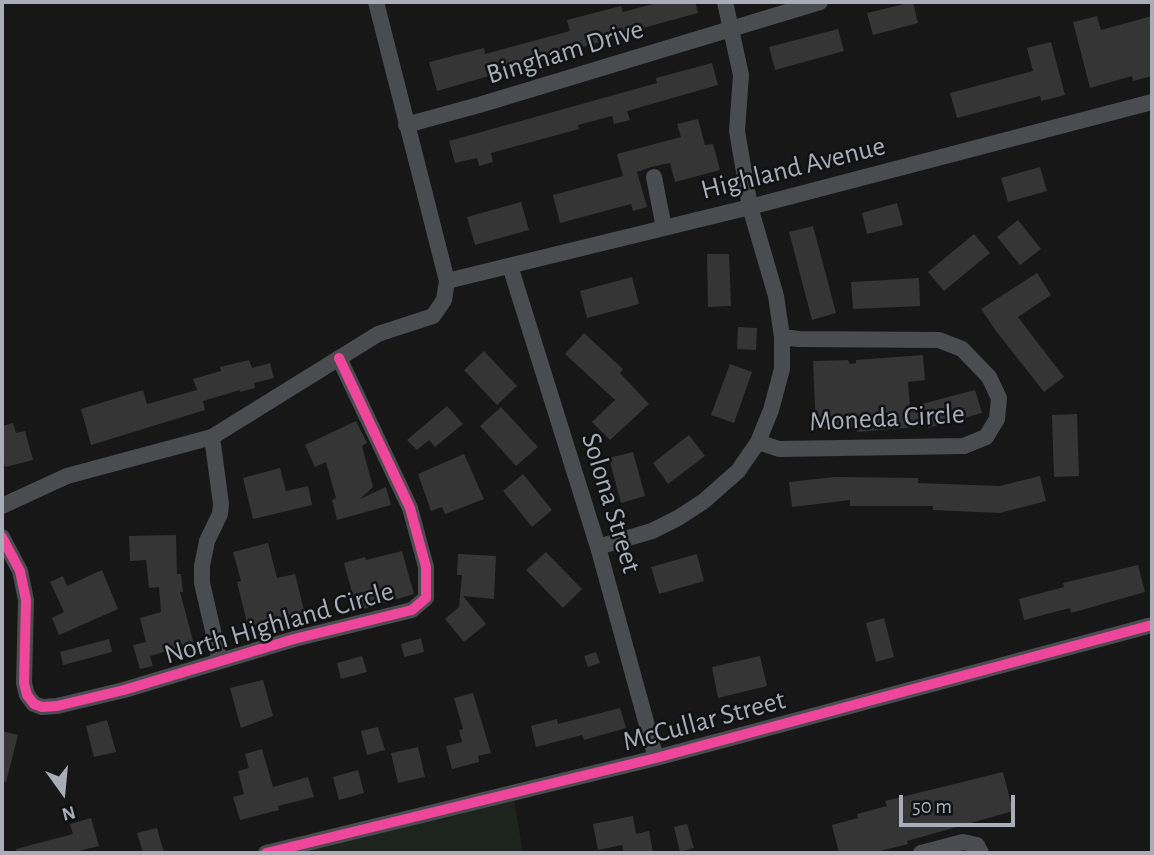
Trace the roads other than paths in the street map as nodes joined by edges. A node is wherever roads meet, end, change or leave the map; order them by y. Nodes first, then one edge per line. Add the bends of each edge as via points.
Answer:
1 (376, 2) edge
2 (725, 2) edge
3 (820, 2) edge
4 (732, 30) junction
5 (1152, 102) edge
6 (406, 124) junction
7 (653, 177) dead end
8 (750, 207) junction
9 (664, 228) junction
10 (510, 266) junction
11 (447, 281) junction
12 (782, 337) junction
13 (339, 358) junction
14 (212, 436) junction
15 (758, 442) junction
16 (2, 506) edge
17 (2, 537) edge
18 (598, 547) junction
19 (1152, 625) edge
20 (220, 661) junction
21 (656, 758) junction
22 (979, 849) edge
23 (266, 853) edge
24 (921, 853) edge

1 - 6 street
2 - 4 street
3 - 4 street, Bingham Drive
4 - 6 street, Bingham Drive
4 - 8 street via 741,75 737,131
5 - 8 street, Highland Avenue
6 - 11 street
7 - 9 street
8 - 9 street, Highland Avenue
8 - 12 street via 776,296
9 - 10 street, Highland Avenue
10 - 11 street, Highland Avenue
10 - 18 street, Solona Street
11 - 13 street via 444,300 433,316 379,334
12 - 15 street via 782,369
12 - 15 street, Moneda Circle via 939,340 962,349 989,377 999,398 997,419 986,437 964,446 779,449
13 - 14 street
13 - 20 street, North Highland Circle via 410,508 426,567 426,598 412,610
14 - 16 street via 67,476
14 - 20 street via 221,503 207,541 202,583
15 - 18 street via 738,471 704,501 652,531
17 - 20 street, North Highland Circle via 20,570 26,600 24,683 34,704 57,706
18 - 21 street, Solona Street
19 - 21 street, McCullar Street
21 - 23 street, McCullar Street
22 - 24 street via 963,842

